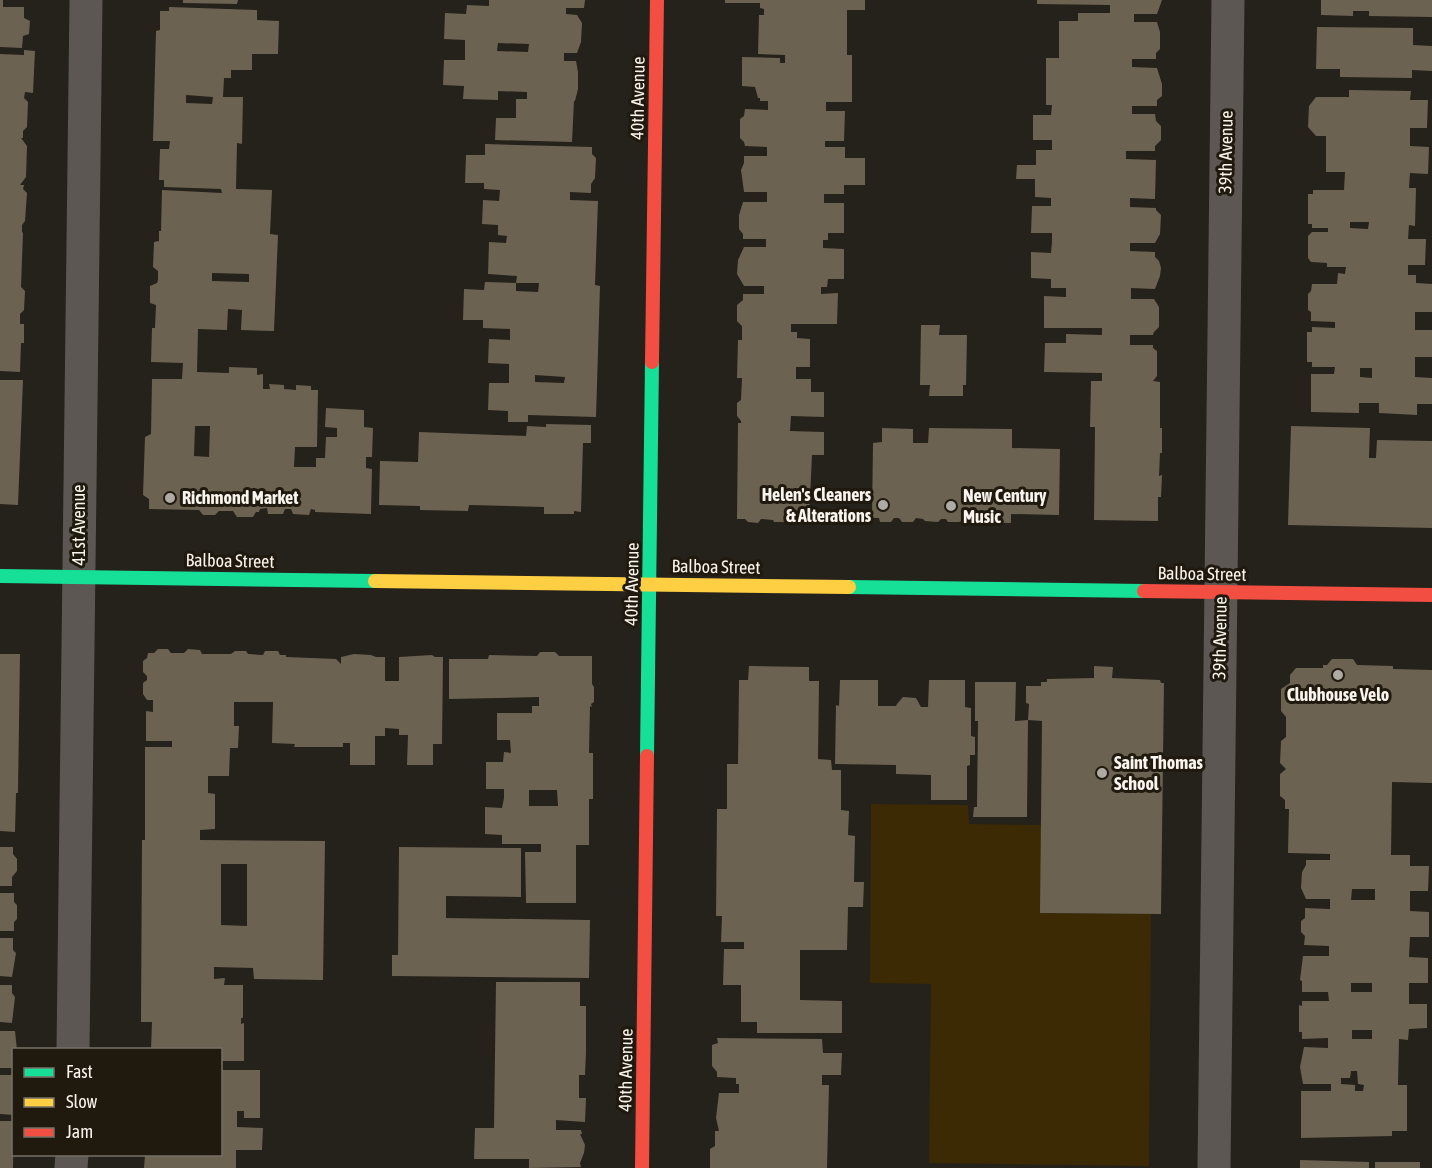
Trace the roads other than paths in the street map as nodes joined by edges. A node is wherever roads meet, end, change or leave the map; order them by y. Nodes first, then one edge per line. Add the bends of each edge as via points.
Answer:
1 (86, 0) edge
2 (657, 0) edge
3 (1228, 0) edge
4 (0, 576) edge
5 (79, 578) junction
6 (650, 584) junction
7 (1221, 592) junction
8 (1432, 595) edge
9 (73, 1048) edge
10 (642, 1168) edge
11 (1214, 1168) edge

1 - 5 street, 41st Avenue
2 - 6 street, 40th Avenue
3 - 7 street, 39th Avenue
4 - 5 street, Balboa Street
5 - 6 street, Balboa Street
5 - 9 street, 41st Avenue
6 - 7 street, Balboa Street
6 - 10 street, 40th Avenue
7 - 8 street, Balboa Street
7 - 11 street, 39th Avenue

